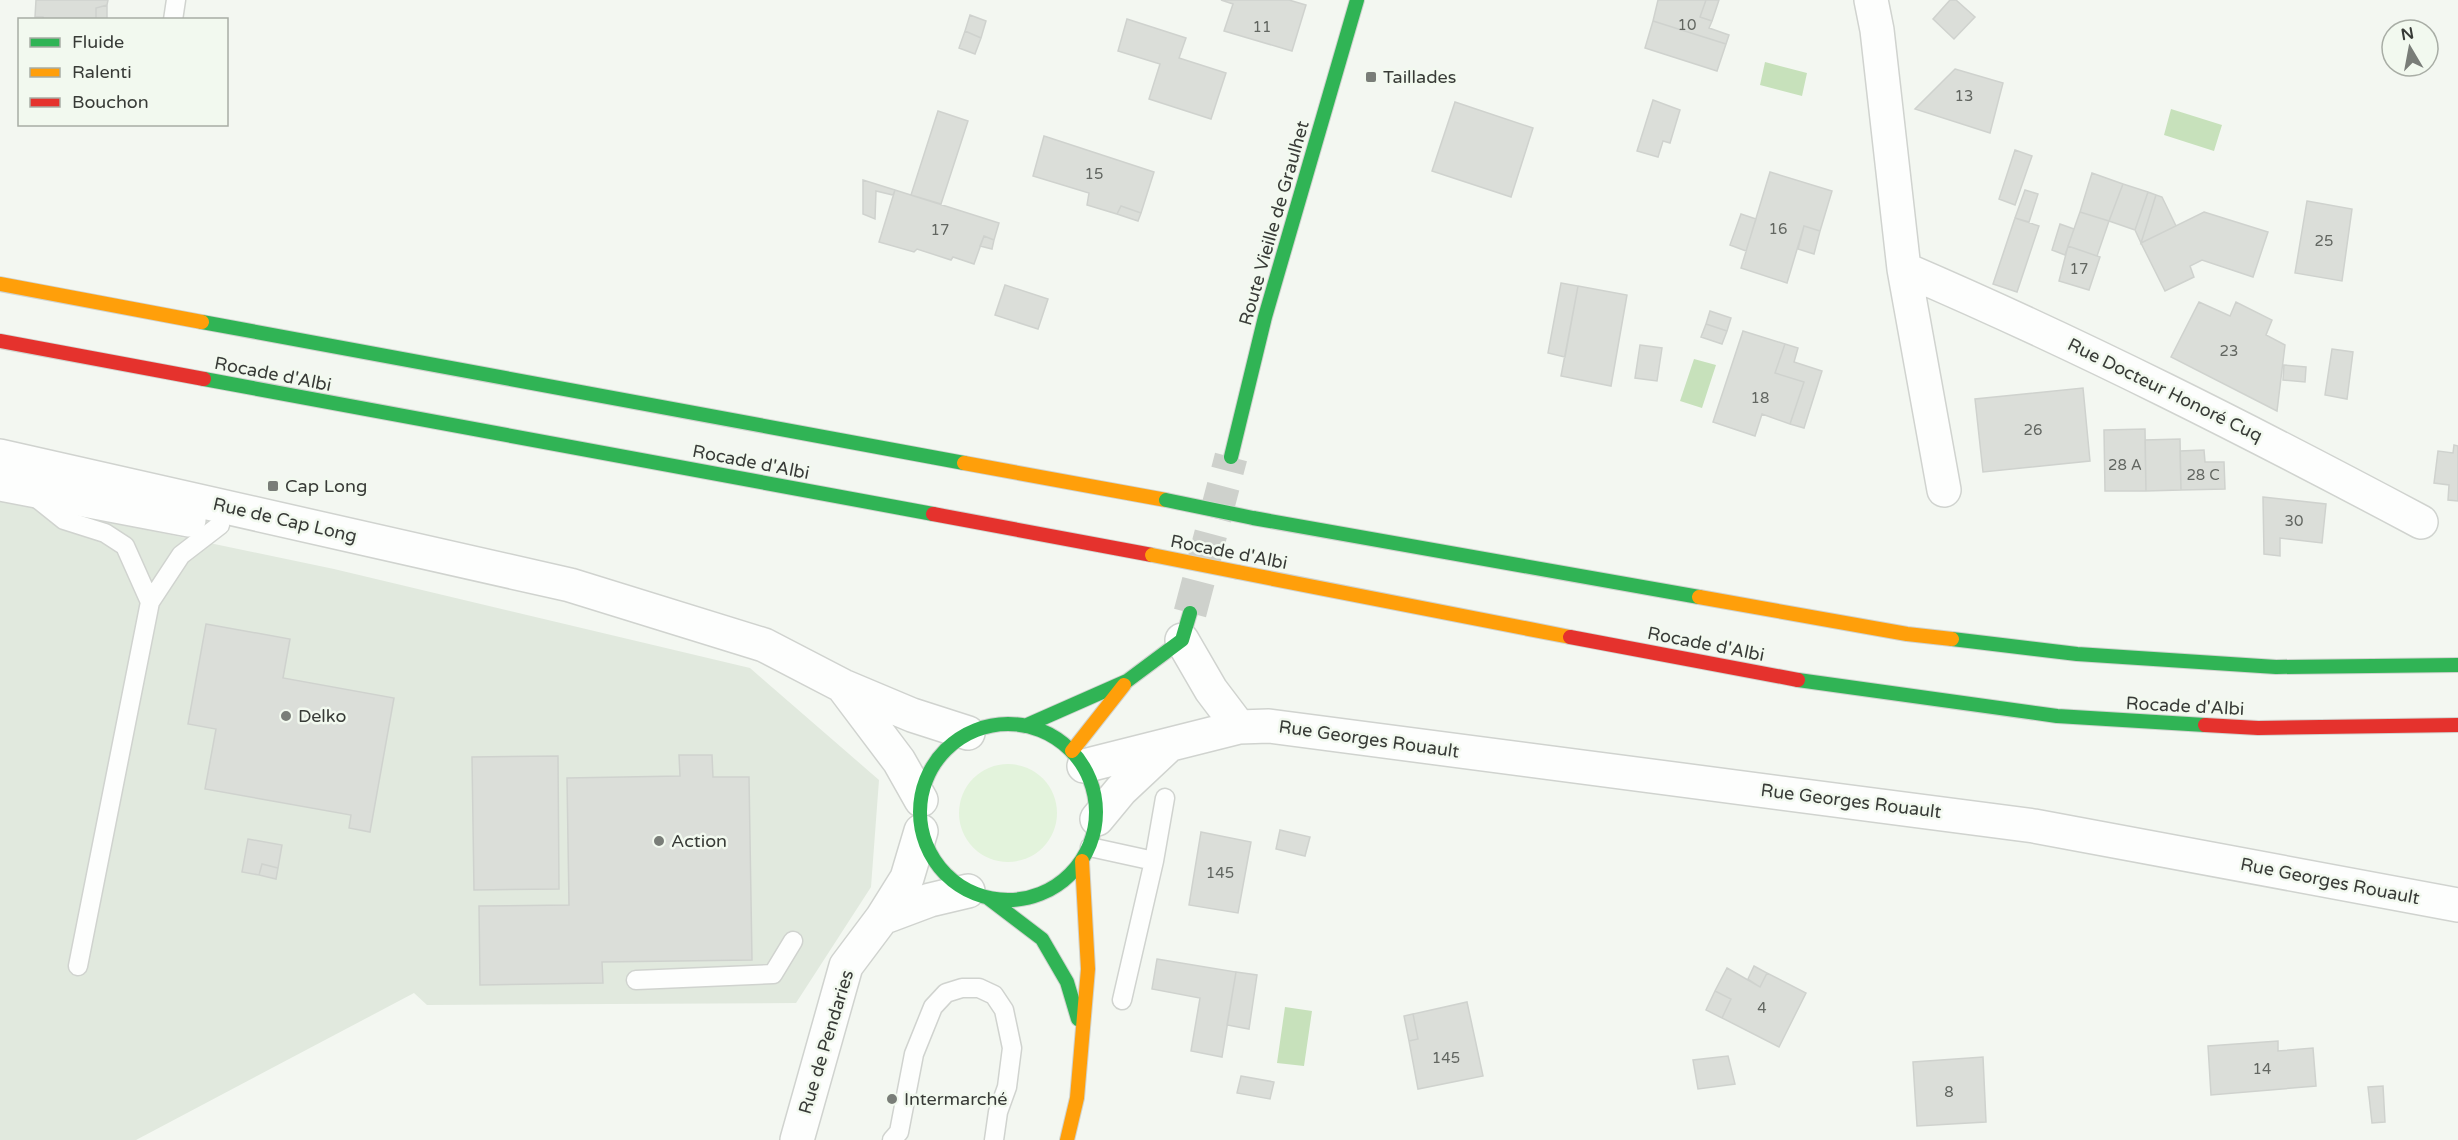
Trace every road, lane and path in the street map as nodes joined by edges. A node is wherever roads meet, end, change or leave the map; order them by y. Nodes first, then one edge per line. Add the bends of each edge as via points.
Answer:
1 (176, 0) edge
2 (1357, 0) edge
3 (1871, 0) edge
4 (172, 18) edge
5 (1904, 268) junction
6 (0, 284) edge
7 (0, 341) edge
8 (0, 456) edge
9 (1232, 457) tunnel mouth
10 (13, 487) edge
11 (1944, 490) dead end
12 (2421, 522) dead end
13 (220, 525) junction
14 (570, 585) junction
15 (150, 602) junction
16 (1186, 626) joint
17 (2458, 665) edge
18 (1127, 681) junction
19 (843, 686) junction
20 (2458, 725) edge
21 (1025, 726) junction
22 (1239, 727) junction
23 (968, 733) junction
24 (1171, 744) junction
25 (1078, 759) junction
26 (1165, 798) dead end
27 (921, 816) junction
28 (1089, 842) junction
29 (1154, 861) junction
30 (978, 895) junction
31 (2458, 905) edge
32 (882, 918) junction
33 (793, 942) dead end
34 (78, 966) dead end
35 (636, 980) dead end
36 (1122, 1000) dead end
37 (1083, 1035) junction
38 (797, 1140) edge
39 (892, 1140) edge
40 (994, 1140) edge
41 (1066, 1140) edge

1 - 4 lane
2 - 9 main road, Route Vieille de Graulhet via 1265,317
3 - 5 street
5 - 11 street
5 - 12 street, Rue Docteur Honoré Cuq via 2012,315 2240,426
6 - 17 main road, Rocade d'Albi, bridge via 1253,518 1907,634 2077,654 2276,667
7 - 20 main road, Rocade d'Albi, bridge via 1152,555 1778,677 2057,716 2258,728
8 - 14 street, Rue de Cap Long
10 - 13 street, Rue de Cap Long
10 - 15 lane via 64,520 105,533 125,546
13 - 14 street, Rue de Cap Long
13 - 15 lane via 182,555
14 - 19 street, Rue de Cap Long via 764,645
15 - 34 lane
16 - 18 main road
16 - 22 street via 1211,690
18 - 21 main road
18 - 25 main road
19 - 23 street, Rue de Cap Long
19 - 27 street, Rue de Cap Long via 900,761
21 - 23 main road via 996,724
21 - 25 main road via 1050,734
22 - 24 street, Rue Georges Rouault
22 - 31 street, Rue Georges Rouault via 1269,726 1995,820
23 - 27 main road via 945,750 928,773
24 - 25 street, Rue Georges Rouault
24 - 28 street, Rue Georges Rouault via 1121,790
25 - 28 main road via 1095,792
26 - 29 lane
27 - 30 main road via 938,867
27 - 32 street, Rue de Pendaries via 907,878
28 - 29 lane
28 - 30 main road via 1057,886 1023,899
28 - 37 main road
29 - 36 lane
30 - 32 street via 930,900
30 - 37 main road via 1042,939 1067,982
32 - 38 street, Rue de Pendaries via 846,966
33 - 35 lane via 773,974
37 - 41 main road via 1077,1098
39 - 40 lane via 899,1132 914,1054 933,1007 946,993 979,988 994,995 1004,1011 1012,1048

